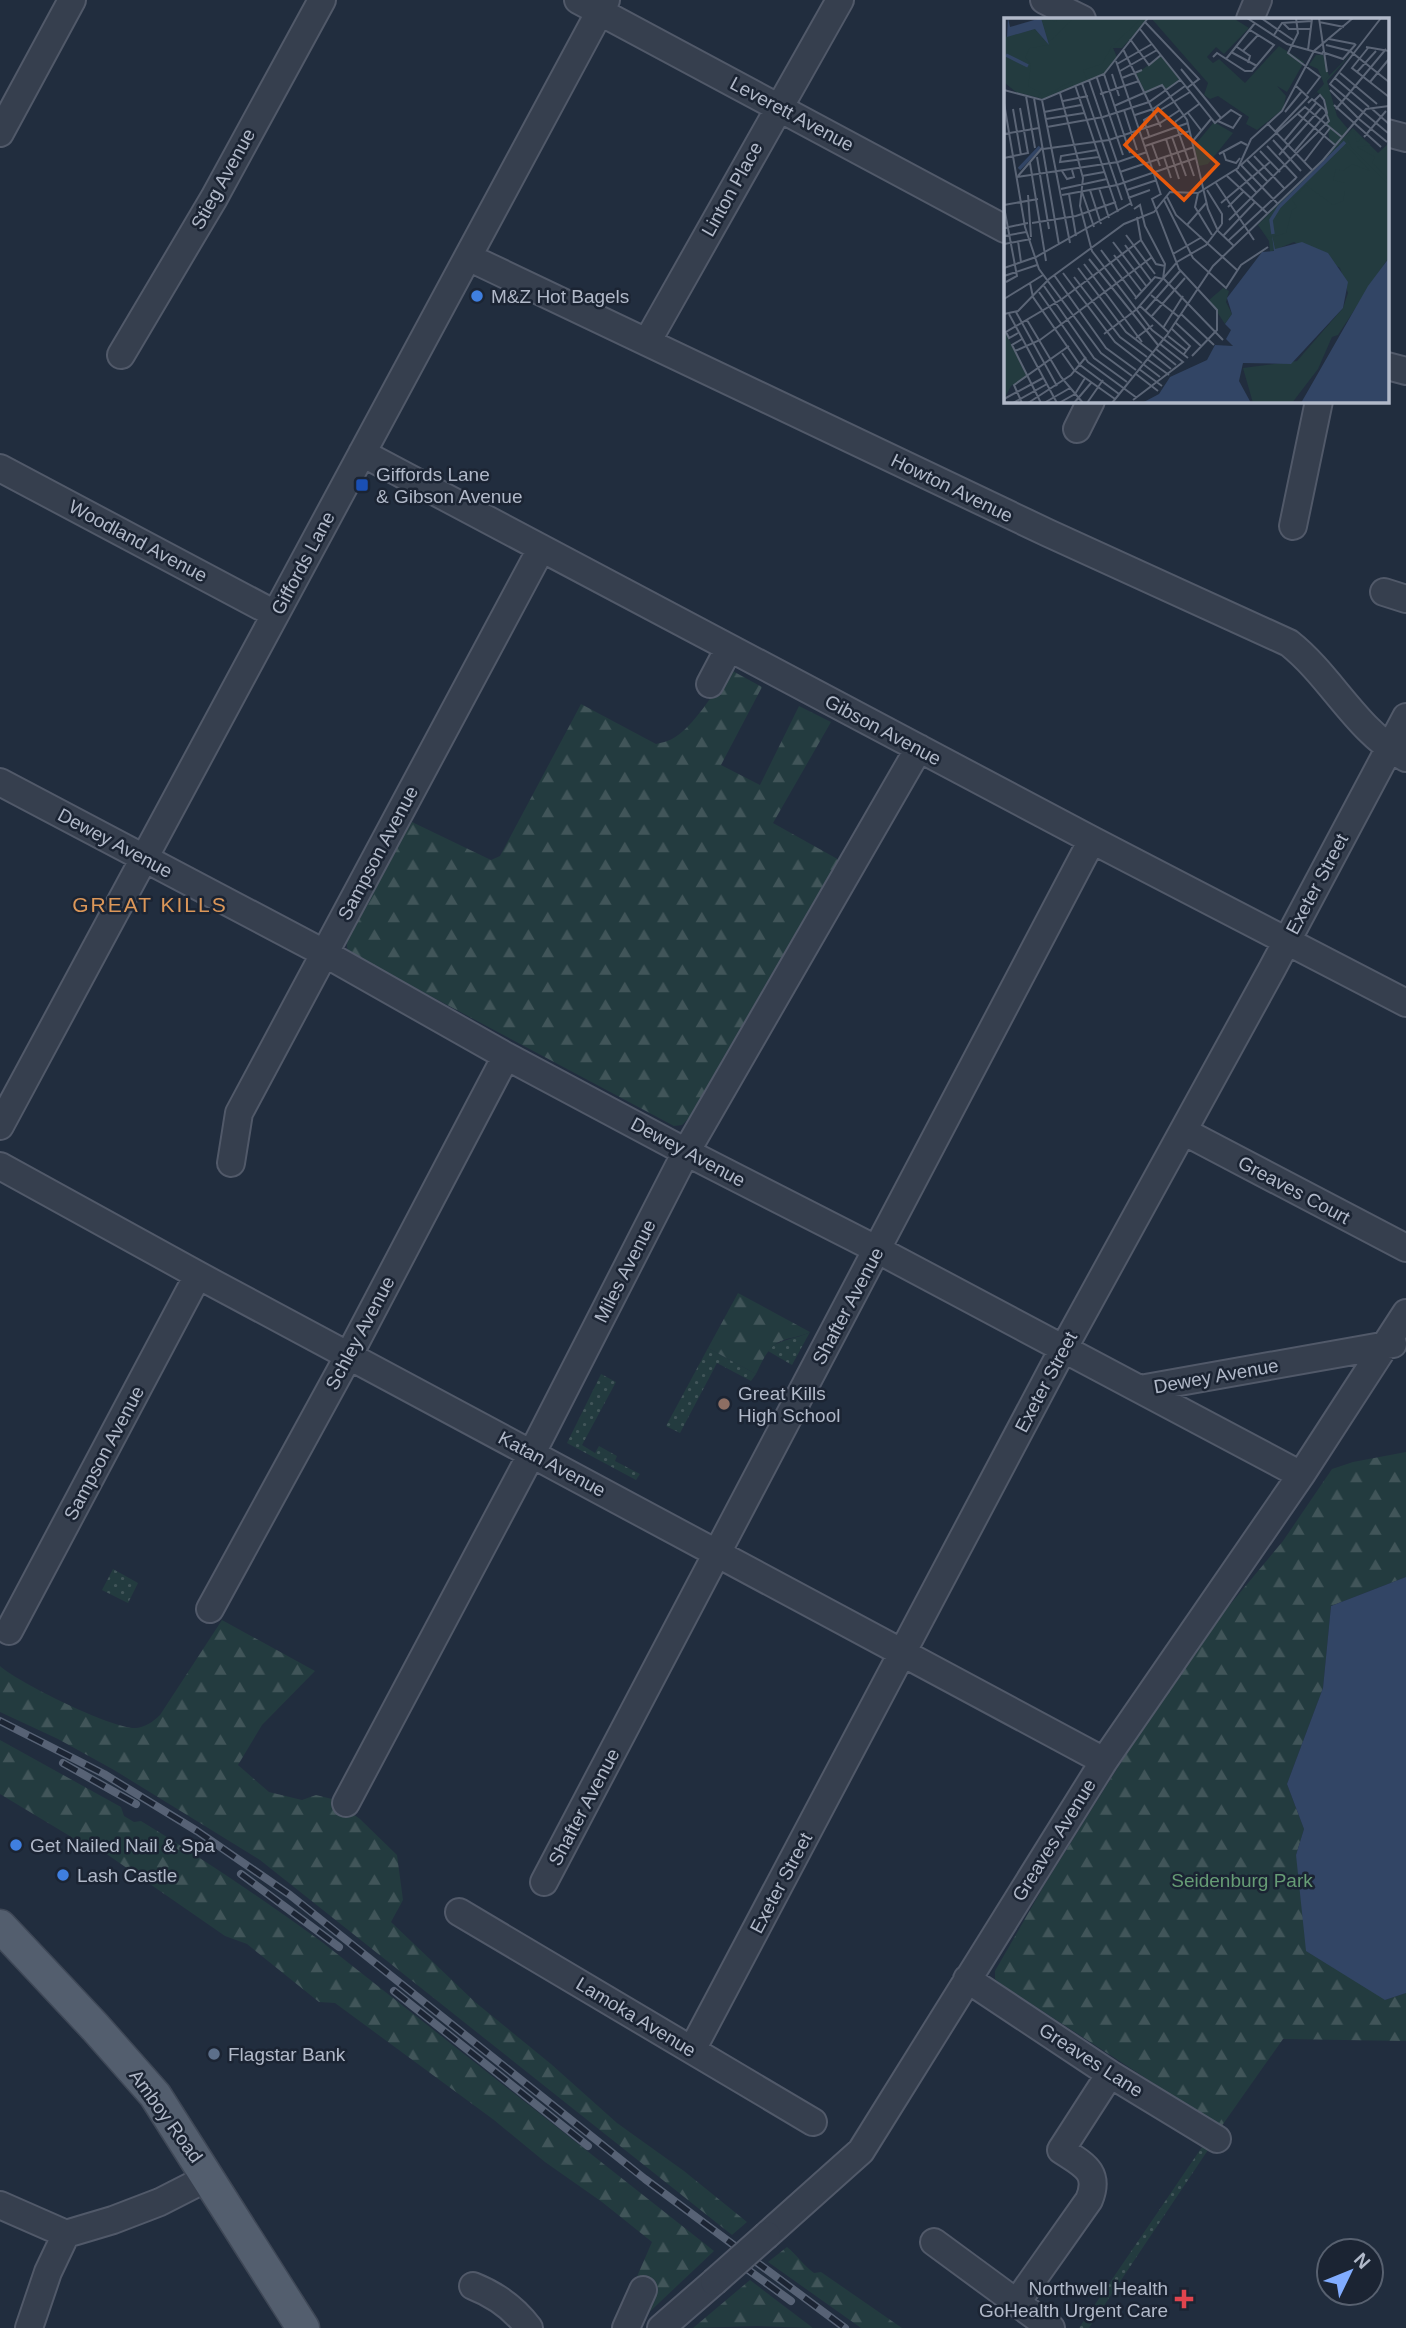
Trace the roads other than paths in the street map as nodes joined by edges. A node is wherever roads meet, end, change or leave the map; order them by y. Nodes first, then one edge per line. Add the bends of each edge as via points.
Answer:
1 (72, 0) edge
2 (322, 0) edge
3 (840, 0) edge
4 (1044, 0) edge
5 (1258, 0) edge
6 (594, 4) edge
7 (1080, 18) edge
8 (1251, 18) edge
9 (778, 107) junction
10 (0, 133) edge
11 (1388, 133) edge
12 (1406, 138) edge
13 (1004, 228) edge
14 (468, 257) junction
15 (647, 342) junction
16 (121, 355) dead end
17 (1388, 366) edge
18 (1406, 371) edge
19 (1090, 402) edge
20 (1319, 402) edge
21 (1077, 429) dead end
22 (362, 453) junction
23 (0, 468) edge
24 (1293, 526) dead end
25 (541, 549) junction
26 (275, 614) junction
27 (729, 648) junction
28 (710, 684) dead end
29 (1406, 717) edge
30 (919, 748) junction
31 (1398, 753) edge
32 (0, 782) edge
33 (1092, 840) junction
34 (145, 859) junction
35 (1287, 941) junction
36 (324, 953) junction
37 (1406, 1003) edge
38 (506, 1056) junction
39 (0, 1126) edge
40 (1183, 1131) junction
41 (686, 1152) junction
42 (231, 1163) dead end
43 (0, 1166) edge
44 (1406, 1248) edge
45 (878, 1250) junction
46 (198, 1275) junction
47 (1406, 1313) edge
48 (1395, 1344) edge
49 (1063, 1348) junction
50 (349, 1355) junction
51 (1140, 1389) junction
52 (532, 1453) junction
53 (1301, 1475) junction
54 (718, 1553) junction
55 (210, 1609) dead end
56 (9, 1631) dead end
57 (903, 1652) junction
58 (1104, 1761) junction
59 (346, 1803) dead end
60 (544, 1882) dead end
61 (459, 1912) dead end
62 (0, 1926) edge
63 (967, 1979) junction
64 (692, 2050) junction
65 (1110, 2074) junction
66 (813, 2122) dead end
67 (1217, 2139) dead end
68 (209, 2176) junction
69 (0, 2205) edge
70 (66, 2234) junction
71 (934, 2242) dead end
72 (473, 2286) dead end
73 (643, 2290) dead end
74 (1017, 2302) junction
75 (29, 2328) edge
76 (303, 2328) edge
77 (528, 2328) edge
78 (626, 2328) edge
79 (661, 2328) edge
80 (1051, 2328) edge

1 - 10 street
2 - 16 street, Stieg Avenue via 214,198
3 - 9 street, Linton Place
4 - 7 street
5 - 8 street
6 - 9 street, Leverett Avenue
6 - 14 street, Giffords Lane
9 - 13 street, Leverett Avenue
9 - 15 street, Linton Place
11 - 12 street
14 - 15 street, Howton Avenue
14 - 22 street, Giffords Lane
15 - 31 street, Howton Avenue via 1289,643 1308,657 1336,695
17 - 18 street
19 - 21 street
20 - 24 street
22 - 25 street, Gibson Avenue
22 - 26 street, Giffords Lane
23 - 26 street, Woodland Avenue
25 - 27 street, Gibson Avenue
25 - 36 street, Sampson Avenue
26 - 34 street, Giffords Lane
27 - 28 street
27 - 30 street, Gibson Avenue
29 - 31 street, Exeter Street
30 - 33 street, Gibson Avenue
30 - 41 street, Miles Avenue
31 - 35 street, Exeter Street
32 - 34 street, Dewey Avenue
33 - 35 street, Gibson Avenue
33 - 45 street, Shafter Avenue
34 - 36 street, Dewey Avenue
34 - 39 street, Giffords Lane
35 - 37 street, Gibson Avenue
35 - 40 street, Exeter Street
36 - 38 street, Dewey Avenue
36 - 42 street, Sampson Avenue via 239,1113
38 - 41 street, Dewey Avenue
38 - 50 street, Schley Avenue
40 - 44 street, Greaves Court
40 - 49 street, Exeter Street
41 - 45 street, Dewey Avenue
41 - 52 street, Miles Avenue
43 - 46 street, Katan Avenue
45 - 49 street, Dewey Avenue
45 - 54 street, Shafter Avenue
46 - 50 street, Katan Avenue
46 - 56 street, Sampson Avenue
47 - 48 street, Greaves Avenue
48 - 51 street, Dewey Avenue
48 - 53 street, Greaves Avenue
49 - 51 street, Dewey Avenue
49 - 57 street, Exeter Street
50 - 52 street, Katan Avenue
50 - 55 street, Schley Avenue
51 - 53 street
52 - 54 street, Katan Avenue
52 - 59 street, Miles Avenue
53 - 58 street, Greaves Avenue
54 - 57 street, Katan Avenue
54 - 60 street, Shafter Avenue
57 - 58 street, Katan Avenue
57 - 64 street, Exeter Street
58 - 63 street, Greaves Avenue
61 - 64 street, Lamoka Avenue
62 - 68 main road, Amboy Road via 155,2095
63 - 65 street, Greaves Lane
63 - 79 street, Greaves Avenue, bridge via 861,2151
64 - 66 street, Lamoka Avenue
65 - 67 street, Greaves Lane
65 - 74 street via 1061,2150 1087,2168 1093,2178 1090,2200
68 - 70 street via 160,2202
68 - 76 main road, Amboy Road
69 - 70 street
70 - 75 street
71 - 74 street
72 - 77 street via 507,2305
73 - 78 street
74 - 80 street

